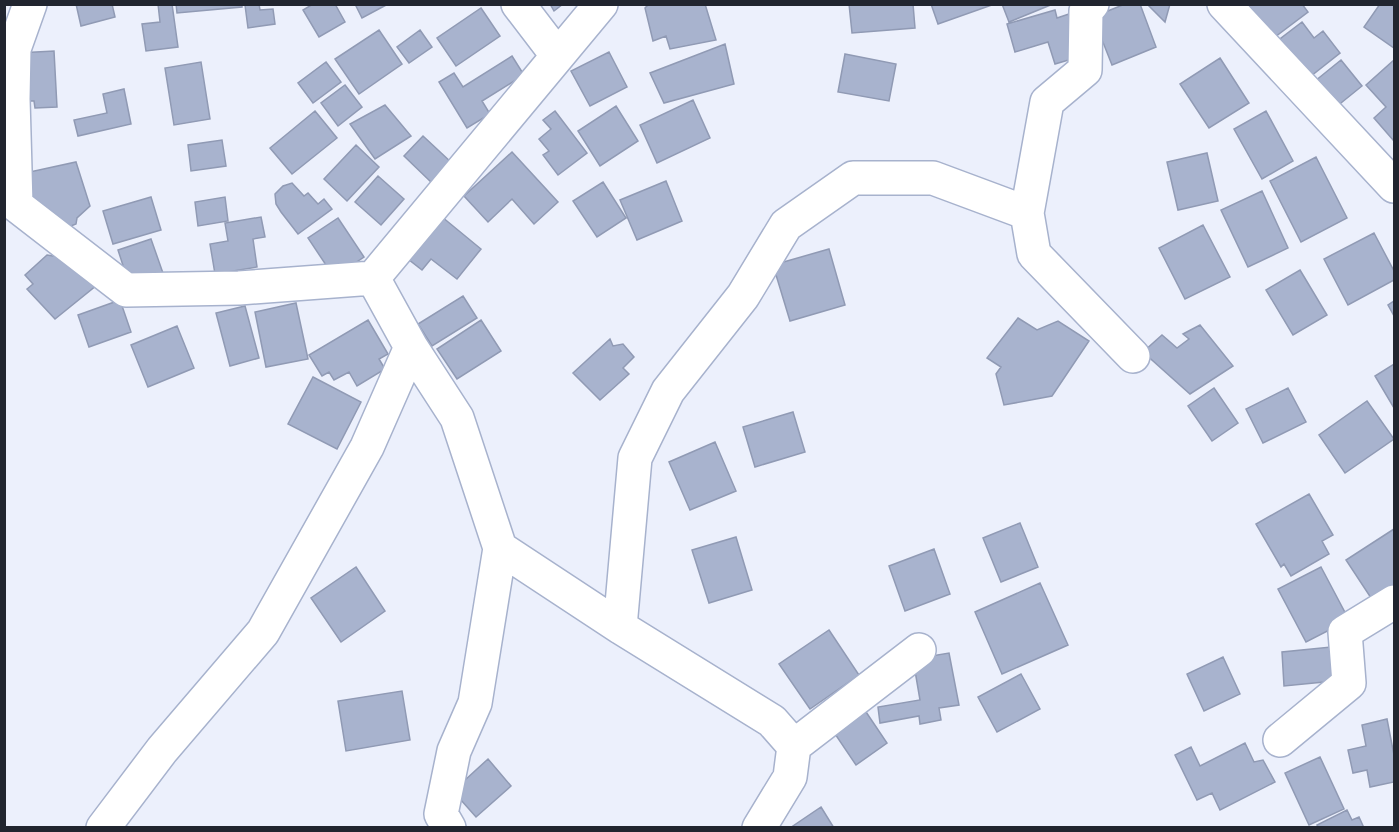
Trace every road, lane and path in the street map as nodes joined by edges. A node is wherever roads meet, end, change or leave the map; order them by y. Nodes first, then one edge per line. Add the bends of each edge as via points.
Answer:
1 (30, 4) edge
2 (518, 4) edge
3 (601, 4) edge
4 (1092, 4) edge
5 (1224, 4) edge
6 (557, 55) junction
7 (1395, 186) edge
8 (1027, 213) junction
9 (373, 278) junction
10 (411, 347) junction
11 (1133, 356) dead end
12 (500, 548) junction
13 (1395, 602) edge
14 (620, 627) junction
15 (919, 650) dead end
16 (1280, 740) dead end
17 (794, 746) junction
18 (103, 828) edge
19 (449, 828) edge
20 (759, 828) edge

1 - 9 street via 14,49 16,205 126,290 239,288
2 - 6 street
3 - 6 street
4 - 8 street via 1086,11 1085,69 1047,102
5 - 7 street
6 - 9 street
8 - 11 street via 1034,254
8 - 14 street via 933,178 853,178 786,225 743,296 668,391 635,458
9 - 10 street
10 - 12 street via 457,418
10 - 18 street via 367,447 262,632 162,750
12 - 14 street
12 - 19 street via 475,703 454,751 441,814
13 - 16 street via 1345,632 1349,683
14 - 17 street via 772,722
15 - 17 street
17 - 20 street via 790,777

